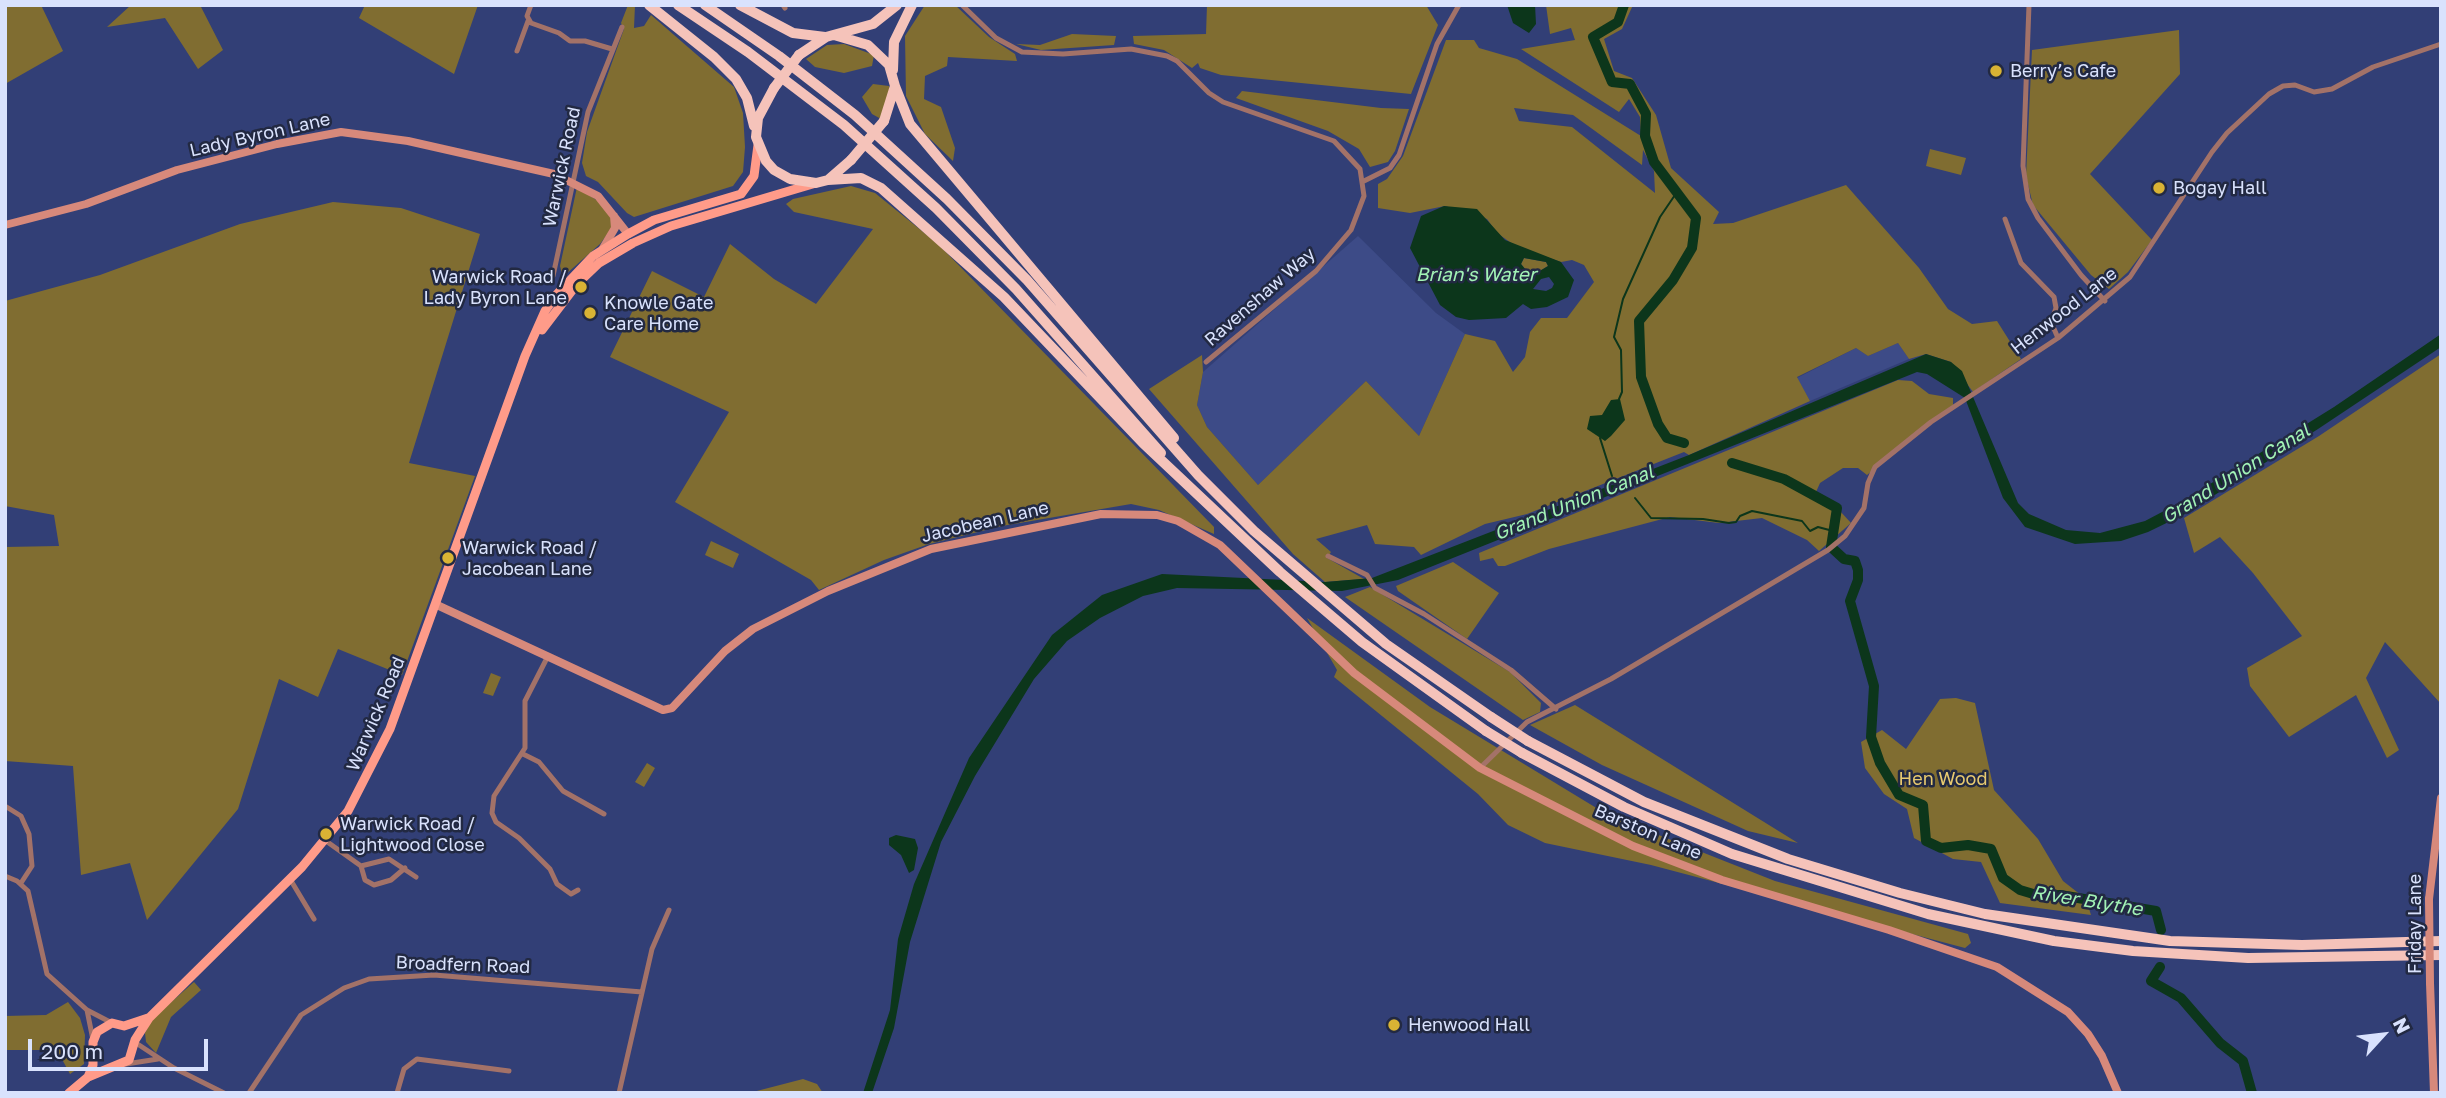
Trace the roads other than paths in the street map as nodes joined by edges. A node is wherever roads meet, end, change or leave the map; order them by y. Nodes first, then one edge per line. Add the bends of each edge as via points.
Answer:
1 (531, 5) edge
2 (649, 5) edge
3 (678, 5) edge
4 (705, 5) edge
5 (740, 5) edge
6 (897, 5) edge
7 (912, 5) edge
8 (962, 5) edge
9 (1459, 5) edge
10 (2029, 5) edge
11 (528, 21) junction
12 (622, 27) dead end
13 (830, 36) junction
14 (2441, 44) edge
15 (612, 49) junction
16 (517, 51) dead end
17 (893, 75) junction
18 (895, 86) junction
19 (757, 141) junction
20 (828, 180) junction
21 (573, 181) junction
22 (1364, 181) junction
23 (816, 183) junction
24 (613, 213) junction
25 (696, 218) junction
26 (2005, 219) dead end
27 (5, 225) edge
28 (643, 226) junction
29 (628, 234) junction
30 (600, 251) junction
31 (554, 276) dead end
32 (2105, 301) junction
33 (2059, 338) junction
34 (525, 356) junction
35 (1206, 362) dead end
36 (1235, 512) junction
37 (1239, 534) junction
38 (1328, 556) dead end
39 (437, 605) junction
40 (548, 656) junction
41 (1556, 709) junction
42 (523, 754) junction
43 (1480, 768) junction
44 (2441, 798) edge
45 (5, 806) edge
46 (604, 814) dead end
47 (326, 841) junction
48 (361, 866) junction
49 (404, 868) junction
50 (5, 876) edge
51 (416, 877) dead end
52 (290, 879) junction
53 (21, 883) junction
54 (578, 890) dead end
55 (571, 894) junction
56 (568, 903) dead end
57 (669, 910) dead end
58 (314, 919) dead end
59 (2441, 941) edge
60 (2441, 955) edge
61 (642, 992) junction
62 (87, 1010) junction
63 (149, 1018) junction
64 (112, 1023) junction
65 (124, 1026) junction
66 (93, 1040) junction
67 (135, 1042) junction
68 (94, 1051) junction
69 (161, 1059) junction
70 (120, 1065) junction
71 (109, 1066) junction
72 (509, 1072) dead end
73 (88, 1077) junction
74 (69, 1093) edge
75 (223, 1093) edge
76 (249, 1093) edge
77 (397, 1093) edge
78 (619, 1093) edge
79 (2118, 1093) edge
80 (2434, 1093) edge

1 - 11 street
2 - 19 highway via 737,79
3 - 37 highway via 844,125 936,208
4 - 36 highway via 855,115 947,199 1027,280
5 - 13 highway via 793,33
6 - 13 highway via 873,24
7 - 17 highway via 894,42
8 - 22 street via 996,38 1022,52 1131,49 1167,56 1223,102 1334,141 1354,161
9 - 22 street via 1437,44 1399,155 1390,168
10 - 32 street via 2023,166 2028,199
11 - 15 street via 570,41
11 - 16 street
12 - 15 street, Warwick Road
13 - 17 highway via 868,45 886,60
13 - 19 highway, bridge via 800,55 774,88 758,118
14 - 32 street, Henwood Lane via 2373,67 2332,89 2314,92 2295,85 2269,94 2227,133 2130,277
15 - 21 street, Warwick Road via 588,112
17 - 18 highway
18 - 20 highway, bridge via 884,121
18 - 36 highway via 904,114 928,148
19 - 23 highway via 774,170 790,179
19 - 28 main road via 754,176 741,194
20 - 23 highway
20 - 37 highway via 856,177 871,182 928,229 1004,297 1143,443
21 - 24 street, Lady Byron Lane
21 - 27 street, Lady Byron Lane via 418,143 341,132 177,170 86,204
21 - 31 street, Warwick Road
22 - 35 street, Ravenshaw Way via 1360,211 1316,271
23 - 25 main road
24 - 28 street via 625,223
24 - 29 street, Lady Byron Lane
24 - 30 street via 615,228
25 - 29 main road via 680,219 637,236
25 - 34 main road via 651,235 599,263 552,314
26 - 33 street via 2021,263 2054,297 2056,308 2050,322
28 - 29 main road
29 - 30 main road
30 - 34 main road via 557,294
32 - 33 street, Henwood Lane
33 - 41 street, Henwood Lane via 1931,422 1875,467 1864,508 1853,527 1831,547
34 - 39 main road, Warwick Road
36 - 59 highway, bridge via 1336,604 1416,666 1528,741 1644,802 1788,859 1985,914 2170,941 2302,945
37 - 60 highway, bridge via 1405,675 1486,731 1625,807 1780,872 1941,917 2054,941 2133,951 2248,958
38 - 41 street via 1367,575 1375,588 1511,670
39 - 40 street, Jacobean Lane
39 - 47 main road, Warwick Road via 390,729 362,788
40 - 42 street via 525,701
40 - 43 street, Jacobean Lane via 663,710 672,708 725,651 753,629 840,586 931,549 1101,514 1157,515 1178,521 1220,545 1354,673
41 - 43 street via 1527,722
42 - 46 street via 539,762 563,791
42 - 55 street via 494,796 492,813
43 - 79 street, Barston Lane via 1633,846 1722,880 1997,967 2068,1012 2102,1056
44 - 80 street, Friday Lane, bridge via 2429,899
45 - 53 street via 21,816 29,834 32,866
47 - 48 street
47 - 52 main road, Warwick Road
48 - 49 street via 389,859
48 - 49 street via 365,880 374,885 391,880
49 - 51 street
50 - 53 street
52 - 58 street
52 - 63 main road, Warwick Road
53 - 62 street via 32,900 47,974
54 - 55 street
55 - 56 street
57 - 61 street via 652,949
61 - 76 street, Broadfern Road via 434,975 369,979 344,988 301,1015
61 - 78 street
62 - 64 street
62 - 66 street
63 - 65 main road, Warwick Road
63 - 67 main road, Warwick Road
64 - 65 main road
64 - 66 main road
65 - 67 main road
66 - 68 main road
67 - 69 street
67 - 70 main road, Warwick Road via 129,1060
68 - 71 main road
68 - 73 main road
69 - 70 street
69 - 75 street
70 - 71 main road
71 - 73 main road
72 - 77 street via 417,1059 404,1069
73 - 74 main road

